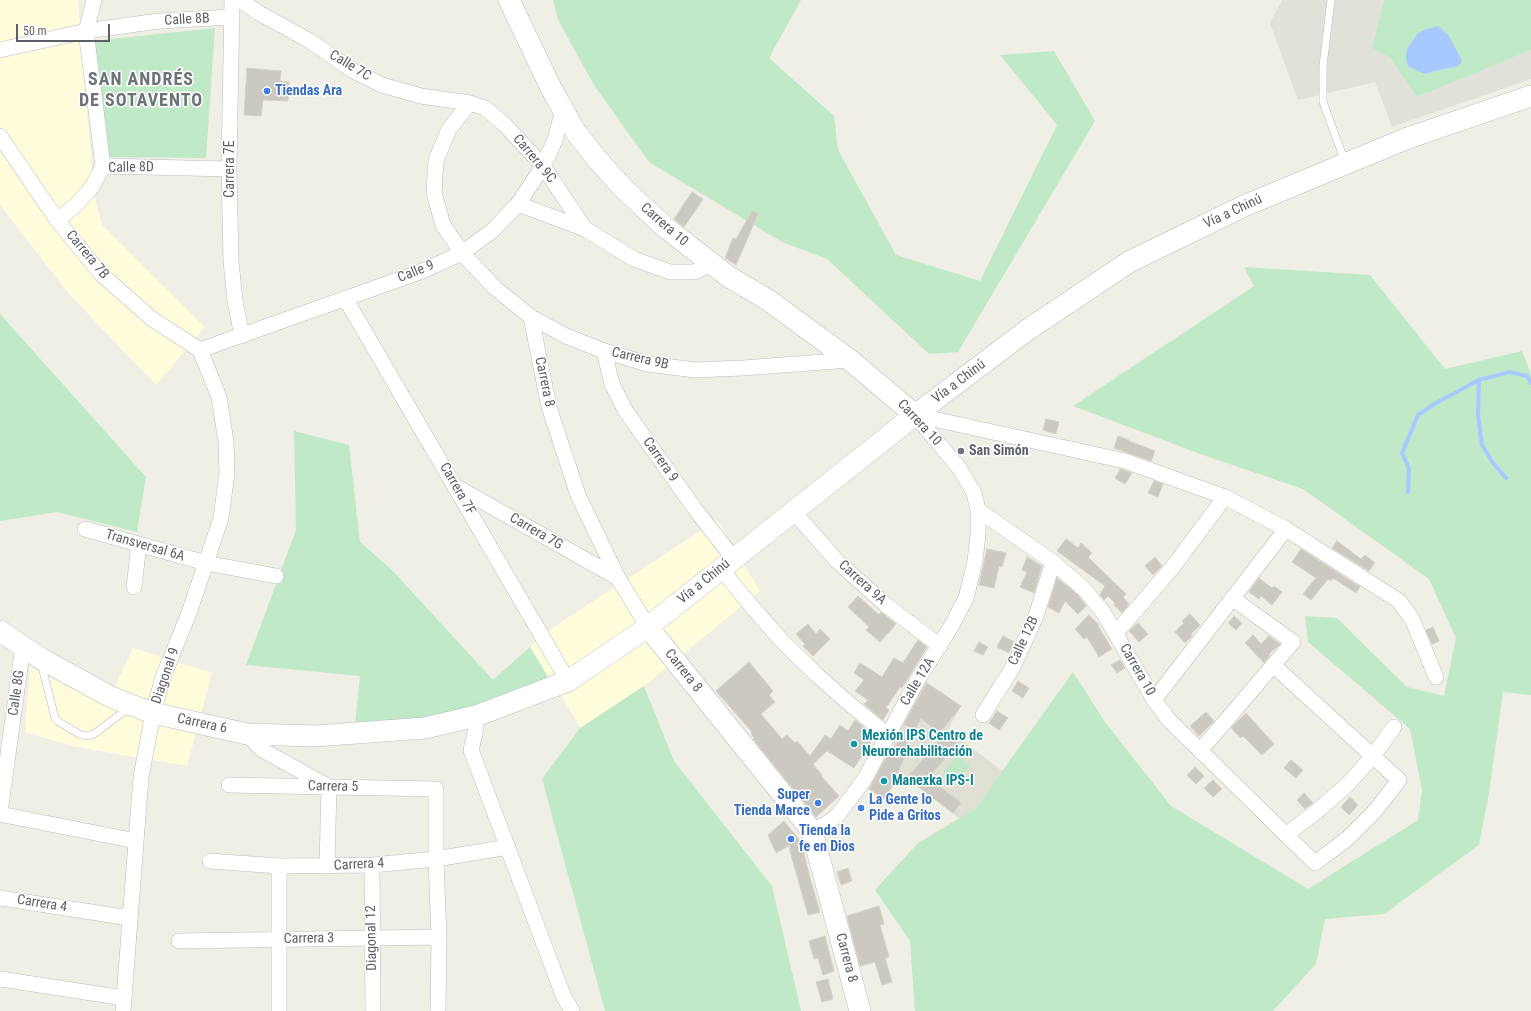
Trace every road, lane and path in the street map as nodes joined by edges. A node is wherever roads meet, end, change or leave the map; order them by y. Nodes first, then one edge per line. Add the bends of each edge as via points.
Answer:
1 (94, 0) edge
2 (232, 0) edge
3 (240, 0) edge
4 (509, 0) edge
5 (1330, 0) edge
6 (232, 17) junction
7 (86, 31) junction
8 (0, 50) edge
9 (1531, 96) edge
10 (470, 103) junction
11 (563, 110) junction
12 (0, 136) edge
13 (1345, 164) junction
14 (103, 166) junction
15 (543, 166) junction
16 (229, 169) junction
17 (518, 204) junction
18 (58, 220) junction
19 (585, 229) junction
20 (462, 253) junction
21 (712, 264) junction
22 (345, 298) junction
23 (531, 316) junction
24 (242, 336) junction
25 (200, 350) junction
26 (604, 351) junction
27 (850, 360) junction
28 (915, 415) junction
29 (454, 486) junction
30 (1225, 497) junction
31 (978, 510) junction
32 (793, 511) junction
33 (85, 529) dead end
34 (1286, 529) junction
35 (139, 544) junction
36 (1053, 562) junction
37 (206, 563) junction
38 (727, 564) junction
39 (276, 576) dead end
40 (618, 578) junction
41 (134, 587) dead end
42 (1232, 598) junction
43 (648, 627) junction
44 (0, 632) edge
45 (1116, 633) junction
46 (23, 646) junction
47 (940, 646) junction
48 (40, 658) junction
49 (1273, 664) junction
50 (1436, 677) dead end
51 (568, 681) junction
52 (1154, 700) junction
53 (131, 706) junction
54 (154, 713) junction
55 (983, 715) dead end
56 (476, 716) junction
57 (1394, 727) dead end
58 (425, 728) joint
59 (246, 734) junction
60 (888, 735) junction
61 (1200, 751) junction
62 (1373, 756) junction
63 (229, 785) dead end
64 (329, 787) junction
65 (0, 813) edge
66 (812, 831) junction
67 (1286, 835) junction
68 (136, 841) junction
69 (508, 847) junction
70 (436, 859) junction
71 (210, 861) dead end
72 (372, 865) junction
73 (279, 866) junction
74 (327, 866) junction
75 (0, 898) edge
76 (130, 918) junction
77 (439, 937) junction
78 (372, 938) junction
79 (279, 940) junction
80 (179, 941) dead end
81 (0, 979) edge
82 (124, 1005) edge
83 (279, 1011) edge
84 (373, 1011) edge
85 (438, 1011) edge
86 (572, 1011) edge
87 (860, 1011) edge

1 - 7 street
2 - 6 street, Carrera 7E
3 - 10 street, Calle 7C via 310,41 352,70 382,85 420,96
4 - 11 main road, Carrera 10
5 - 13 lane via 1323,66 1323,102
6 - 7 street, Calle 8B via 159,21
6 - 16 street, Carrera 7E
7 - 8 street, Calle 8B
7 - 14 street
9 - 13 main road, Vía a Chinú via 1408,138
10 - 15 street, Carrera 9C via 485,108
10 - 20 street via 449,129 441,147 436,160 434,193 443,225
11 - 15 street, Calle 9 via 555,140
11 - 21 main road, Carrera 10 via 575,131 623,188 666,228
12 - 18 street, Carrera 7B
13 - 28 main road, Vía a Chinú via 1244,206 1129,262 1026,331
14 - 16 street, Calle 8D
14 - 18 street, Calle 8D via 92,187
15 - 17 street, Calle 9
15 - 19 street, Carrera 9C
16 - 24 street, Carrera 7E via 231,261
17 - 19 street, Carrera 9C
17 - 20 street, Calle 9 via 492,231
18 - 25 street, Carrera 7B via 101,274 152,319
19 - 21 street, Carrera 9C via 634,259 670,272 694,272
20 - 22 street, Calle 9 via 420,272
20 - 23 street, Carrera 9B via 495,288
21 - 27 main road, Carrera 10 via 768,300
22 - 24 street, Calle 9
22 - 29 street, Carrera 7F
23 - 26 street, Carrera 9B via 566,336
23 - 40 street, Carrera 8 via 551,415 578,495
24 - 25 street, Calle 9
25 - 37 street, Diagonal 9 via 218,397 226,442 227,473 221,518
26 - 27 street, Carrera 9B via 648,364 695,370
26 - 38 street, Carrera 9 via 612,384 625,410 695,509
27 - 28 main road, Carrera 10
28 - 30 street via 1125,460
28 - 31 street, Carrera 10 via 967,480 974,493
28 - 32 main road, Vía a Chinú
29 - 40 street, Carrera 7G
29 - 51 street, Carrera 7F
30 - 34 street
30 - 45 street via 1172,568
31 - 36 street, Carrera 10
31 - 47 street, Calle 12A via 975,561 969,586 960,610
32 - 38 main road, Vía a Chinú
32 - 47 street, Carrera 9A via 837,561 886,605
33 - 35 street, Transversal 6A
34 - 42 street
34 - 50 street via 1399,601 1412,619
35 - 37 street, Transversal 6A
35 - 41 street
36 - 45 street, Carrera 10 via 1084,589
36 - 55 street, Calle 12B via 1034,622 1013,667
37 - 39 street, Transversal 6A
37 - 54 street, Diagonal 9 via 163,677
38 - 43 main road, Vía a Chinú
38 - 60 street, Carrera 9 via 753,608 784,643 852,706
40 - 43 street, Carrera 8
42 - 49 street via 1293,642
42 - 52 street
43 - 51 main road, Vía a Chinú
43 - 66 main road, Carrera 8
44 - 46 main road, Carrera 6
45 - 52 street, Carrera 10
46 - 48 main road, Carrera 6
46 - 65 street, Calle 8G
47 - 60 street, Calle 12A via 917,681
48 - 53 main road, Carrera 6
48 - 53 lane via 55,718 79,734 94,734
49 - 61 street
49 - 62 street
51 - 56 main road, Vía a Chinú
52 - 61 street, Carrera 10 via 1169,720
53 - 54 main road, Carrera 6
54 - 59 main road, Carrera 6
54 - 68 street, Diagonal 9 via 141,777
56 - 58 main road, Vía a Chinú
56 - 69 street via 471,750
57 - 62 street
58 - 59 main road, Carrera 6 via 315,736
59 - 64 street via 261,749
60 - 66 street, Calle 12A via 852,798 837,816
61 - 67 street, Carrera 10
62 - 67 street via 1347,785
62 - 67 street, Carrera 10 via 1399,780 1375,811 1347,839 1315,863
63 - 64 street, Carrera 5
64 - 70 street, Carrera 5 via 436,789
64 - 74 street
65 - 68 street
66 - 87 main road, Carrera 8
68 - 76 street, Diagonal 9
69 - 70 street, Carrera 4
69 - 86 street via 563,995
70 - 72 street, Carrera 4
70 - 77 street
71 - 73 street, Carrera 4
72 - 74 street, Carrera 4
72 - 78 street, Diagonal 12
73 - 74 street, Carrera 4
73 - 79 street
75 - 76 street, Carrera 4
76 - 82 street, Diagonal 9
77 - 78 street, Carrera 3
77 - 85 street
78 - 79 street, Carrera 3
78 - 84 street, Diagonal 12
79 - 80 street, Carrera 3
79 - 83 street
81 - 82 street

